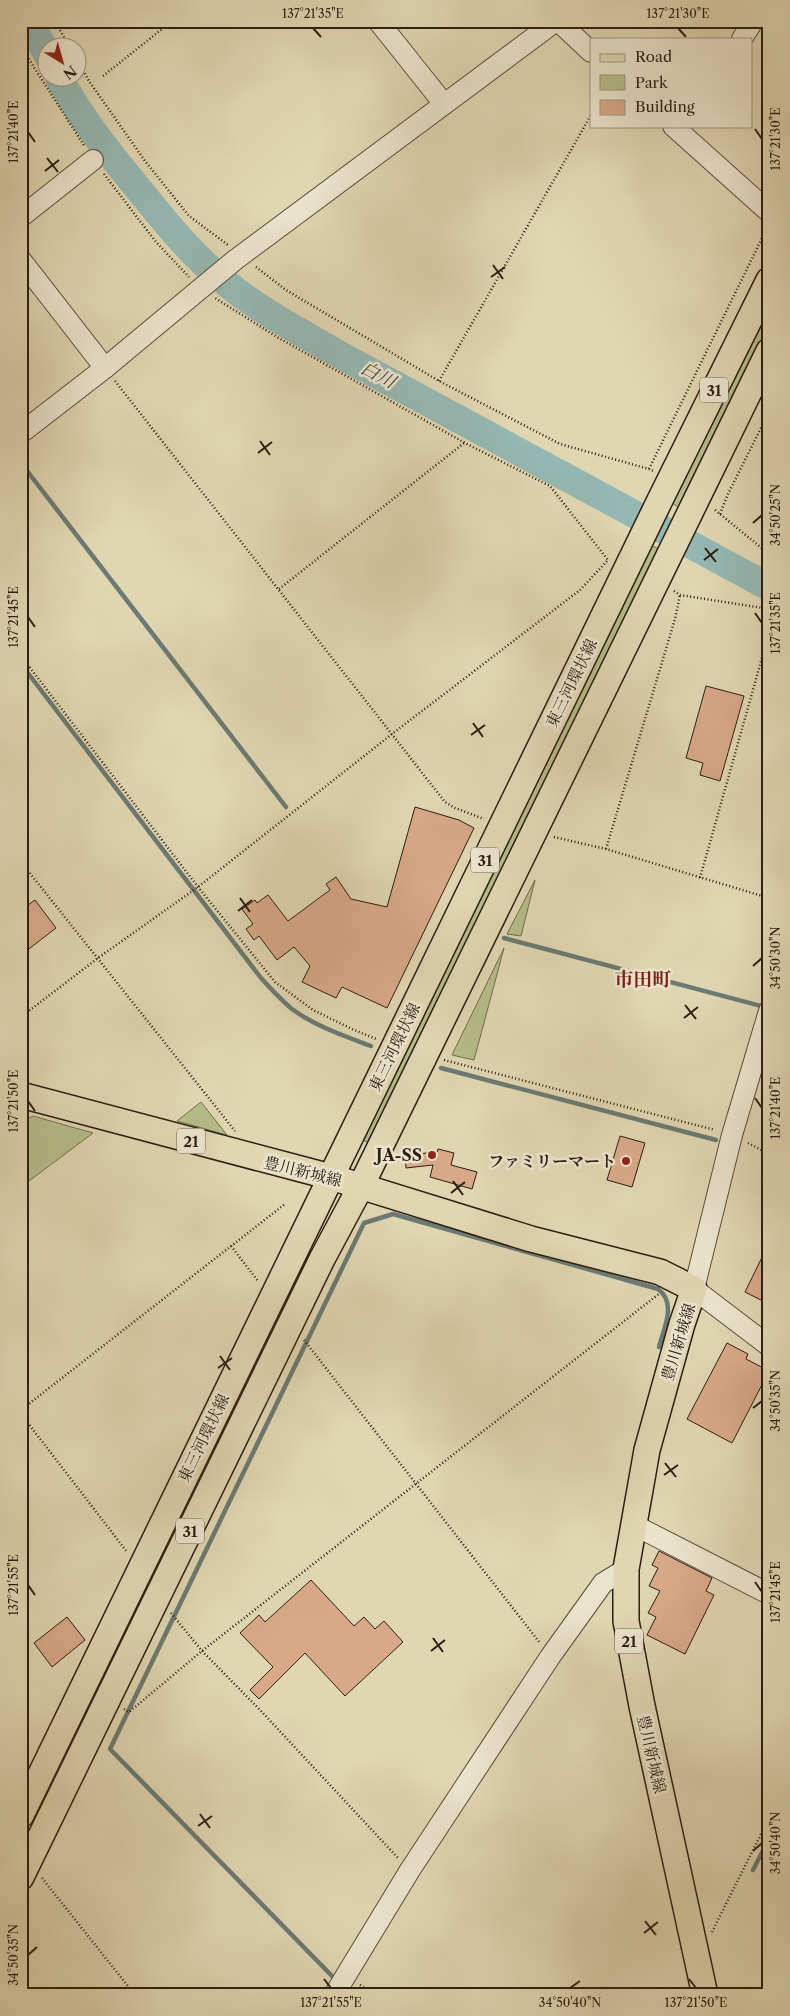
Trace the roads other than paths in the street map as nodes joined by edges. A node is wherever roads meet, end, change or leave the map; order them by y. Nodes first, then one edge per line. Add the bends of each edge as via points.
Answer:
1 (378, 21) edge
2 (557, 21) edge
3 (753, 21) edge
4 (743, 38) edge
5 (590, 51) edge
6 (444, 104) junction
7 (682, 129) edge
8 (93, 160) road end
9 (769, 212) edge
10 (21, 217) edge
11 (21, 260) edge
12 (769, 280) edge
13 (769, 351) edge
14 (105, 368) junction
15 (24, 426) edge
16 (769, 1011) edge
17 (21, 1095) edge
18 (331, 1177) junction
19 (361, 1186) junction
20 (686, 1284) junction
21 (769, 1346) edge
22 (634, 1525) junction
23 (626, 1569) junction
24 (769, 1594) edge
25 (21, 1815) edge
26 (25, 1869) edge
27 (334, 1995) edge
28 (705, 1995) edge

1 - 6 street
2 - 5 street
2 - 6 street
3 - 4 street
6 - 14 street via 235,260
7 - 9 street
8 - 10 street
11 - 14 street
12 - 18 main road, 東三河環状線 / 31
13 - 19 main road, 東三河環状線 / 31
14 - 15 street
16 - 20 street
17 - 18 main road, 豊川新城線 / 21
18 - 19 main road, 豊川新城線 / 21
18 - 25 main road, 東三河環状線 / 31
19 - 20 main road, 豊川新城線 / 21 via 531,1238 660,1272
19 - 26 main road, 東三河環状線 / 31
20 - 21 street
20 - 22 main road, 豊川新城線 / 21 via 682,1324 647,1450
22 - 23 main road, 豊川新城線 / 21
22 - 24 street
23 - 27 street via 603,1584 550,1656 410,1870
23 - 28 main road, 豊川新城線 / 21 via 629,1640

